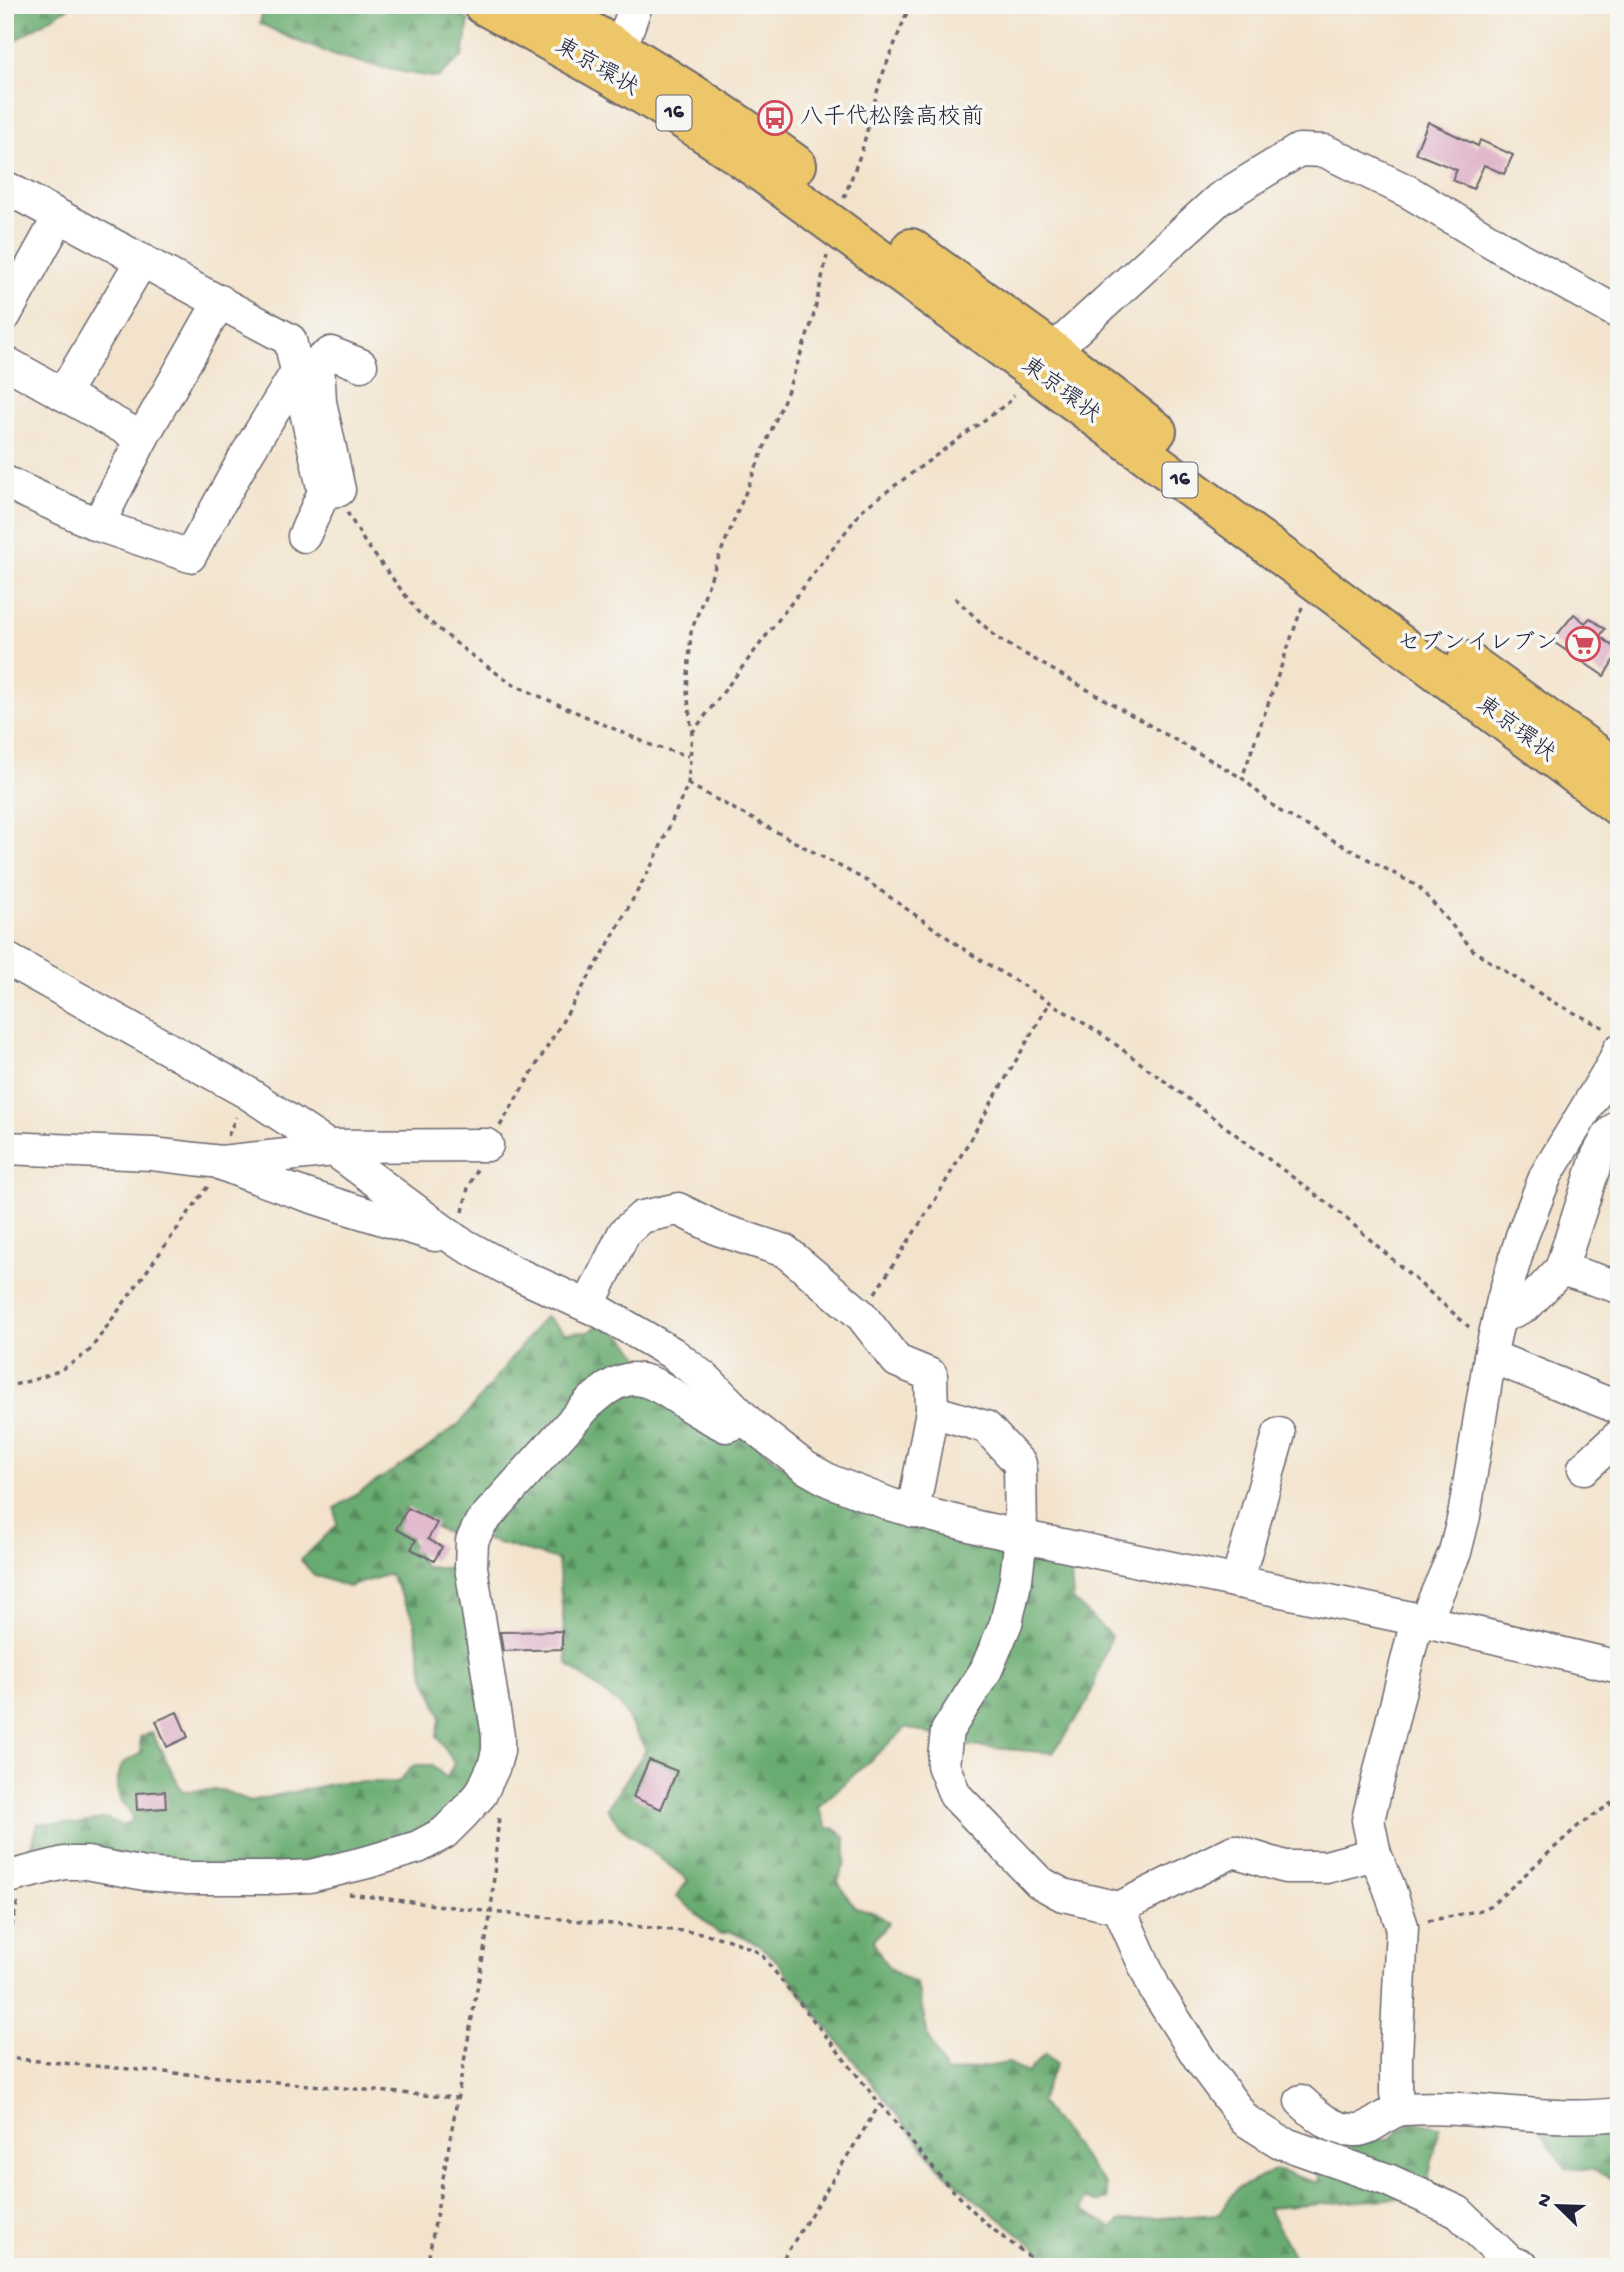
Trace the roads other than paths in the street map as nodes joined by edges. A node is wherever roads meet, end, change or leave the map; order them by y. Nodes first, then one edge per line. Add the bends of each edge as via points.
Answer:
1 (482, 5) edge
2 (544, 5) edge
3 (636, 5) edge
4 (613, 60) junction
5 (5, 187) edge
6 (59, 216) junction
7 (142, 260) junction
8 (220, 301) junction
9 (1619, 313) edge
10 (5, 316) edge
11 (1042, 360) junction
12 (5, 362) edge
13 (361, 365) dead end
14 (298, 370) junction
15 (64, 394) junction
16 (313, 403) junction
17 (142, 438) junction
18 (5, 482) edge
19 (98, 525) junction
20 (304, 536) dead end
21 (1601, 746) edge
22 (1619, 770) edge
23 (1619, 807) edge
24 (5, 958) edge
25 (1613, 1040) edge
26 (1619, 1126) edge
27 (1566, 1143) junction
28 (487, 1145) road end
29 (5, 1148) edge
30 (331, 1148) junction
31 (1608, 1159) edge
32 (221, 1163) junction
33 (457, 1241) junction
34 (1561, 1269) junction
35 (1619, 1287) edge
36 (588, 1306) junction
37 (1494, 1338) junction
38 (1619, 1408) edge
39 (932, 1411) junction
40 (746, 1420) junction
41 (1279, 1434) dead end
42 (1619, 1436) edge
43 (1584, 1468) dead end
44 (914, 1510) junction
45 (1021, 1537) junction
46 (1237, 1582) junction
47 (1421, 1621) junction
48 (1619, 1667) edge
49 (1375, 1854) junction
50 (14, 1877) edge
51 (1119, 1908) junction
52 (1301, 2101) dead end
53 (1399, 2109) junction
54 (1619, 2114) edge
55 (1514, 2265) edge

1 - 4 highway, 東京環状 / 16
2 - 4 highway, 東京環状 / 16
3 - 4 street
4 - 11 highway, 東京環状 / 16 via 692,124 839,212
5 - 6 street
6 - 7 street
6 - 10 street
7 - 8 street
7 - 15 street
8 - 14 street via 290,340
8 - 17 street
9 - 11 street via 1409,192 1325,151 1299,150 1219,199
11 - 21 highway, 東京環状 / 16 via 1169,441 1366,588
11 - 23 highway, 東京環状 / 16 via 1312,578
12 - 15 street
13 - 16 street via 331,353 318,362
14 - 16 street
14 - 19 street via 190,556
15 - 17 street
16 - 20 street via 332,491
17 - 19 street
18 - 19 street
21 - 22 highway, 東京環状 / 16
24 - 30 street via 246,1092
25 - 27 street
26 - 31 street via 1609,1135
27 - 31 street
27 - 37 street via 1534,1202
28 - 30 street
29 - 32 street via 152,1154
30 - 32 street
30 - 33 street
31 - 34 street
32 - 33 street via 345,1208
33 - 36 street
34 - 35 street
34 - 37 street
36 - 39 street via 624,1233 642,1217 678,1209 718,1229 785,1251 861,1315 897,1361 931,1375
36 - 40 street via 672,1353
37 - 38 street
37 - 47 street via 1455,1552
39 - 44 street
39 - 45 street via 986,1427 1020,1464
40 - 44 street via 830,1481
40 - 50 street via 726,1426 666,1391 628,1379 588,1404 480,1524 472,1541 471,1567 498,1751 481,1794 444,1833 418,1847 310,1876 189,1878 64,1863
41 - 46 street
42 - 43 street
44 - 45 street
45 - 46 street
45 - 51 street via 1006,1623 986,1671 947,1731 943,1765 955,1795 1040,1881 1063,1895
46 - 47 street
47 - 48 street
47 - 49 street via 1368,1820
49 - 51 street via 1326,1867 1285,1867 1234,1852
49 - 53 street via 1402,1926 1396,2057
51 - 55 street via 1155,1989 1245,2120 1280,2142 1388,2180 1458,2212
52 - 53 street via 1340,2129 1371,2126
53 - 54 street via 1454,2107 1569,2118

